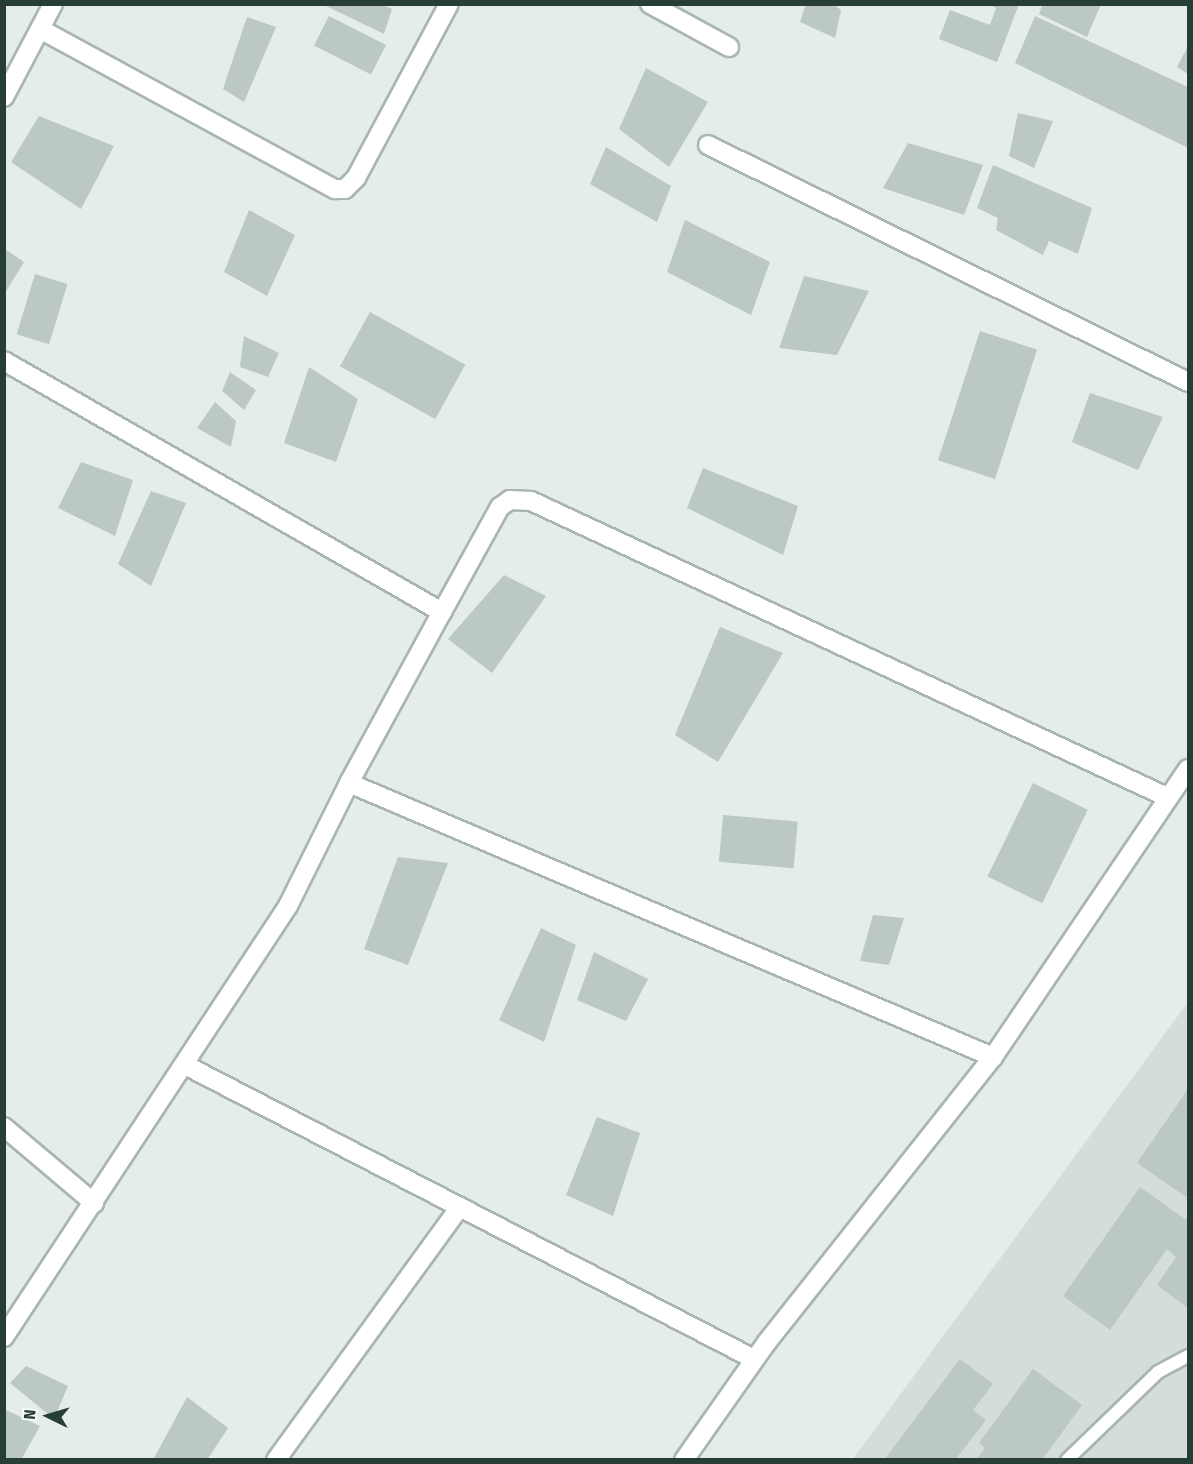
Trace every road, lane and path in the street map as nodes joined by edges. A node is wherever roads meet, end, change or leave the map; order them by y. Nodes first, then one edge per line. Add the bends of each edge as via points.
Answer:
1 (53, 4) edge
2 (449, 4) edge
3 (650, 4) edge
4 (40, 29) junction
5 (729, 46) dead end
6 (4, 97) edge
7 (708, 145) dead end
8 (4, 361) edge
9 (1188, 382) edge
10 (442, 612) junction
11 (1188, 769) edge
12 (349, 783) junction
13 (1167, 798) junction
14 (993, 1056) junction
15 (186, 1065) junction
16 (4, 1127) edge
17 (94, 1203) junction
18 (460, 1207) junction
19 (4, 1337) edge
20 (1188, 1356) edge
21 (754, 1359) junction
22 (276, 1460) edge
23 (684, 1460) edge
24 (1067, 1460) edge

1 - 4 street
2 - 4 street via 356,178 345,189 335,189
3 - 5 street
4 - 6 street
7 - 9 street
8 - 10 street
10 - 12 street
10 - 13 street via 500,507 510,500 531,501
11 - 13 street
12 - 14 street
12 - 15 street via 288,906
13 - 14 street
14 - 21 street
15 - 17 street
15 - 18 street
16 - 17 street
17 - 19 street
18 - 21 street
18 - 22 street
20 - 24 lane via 1158,1372
21 - 23 street

